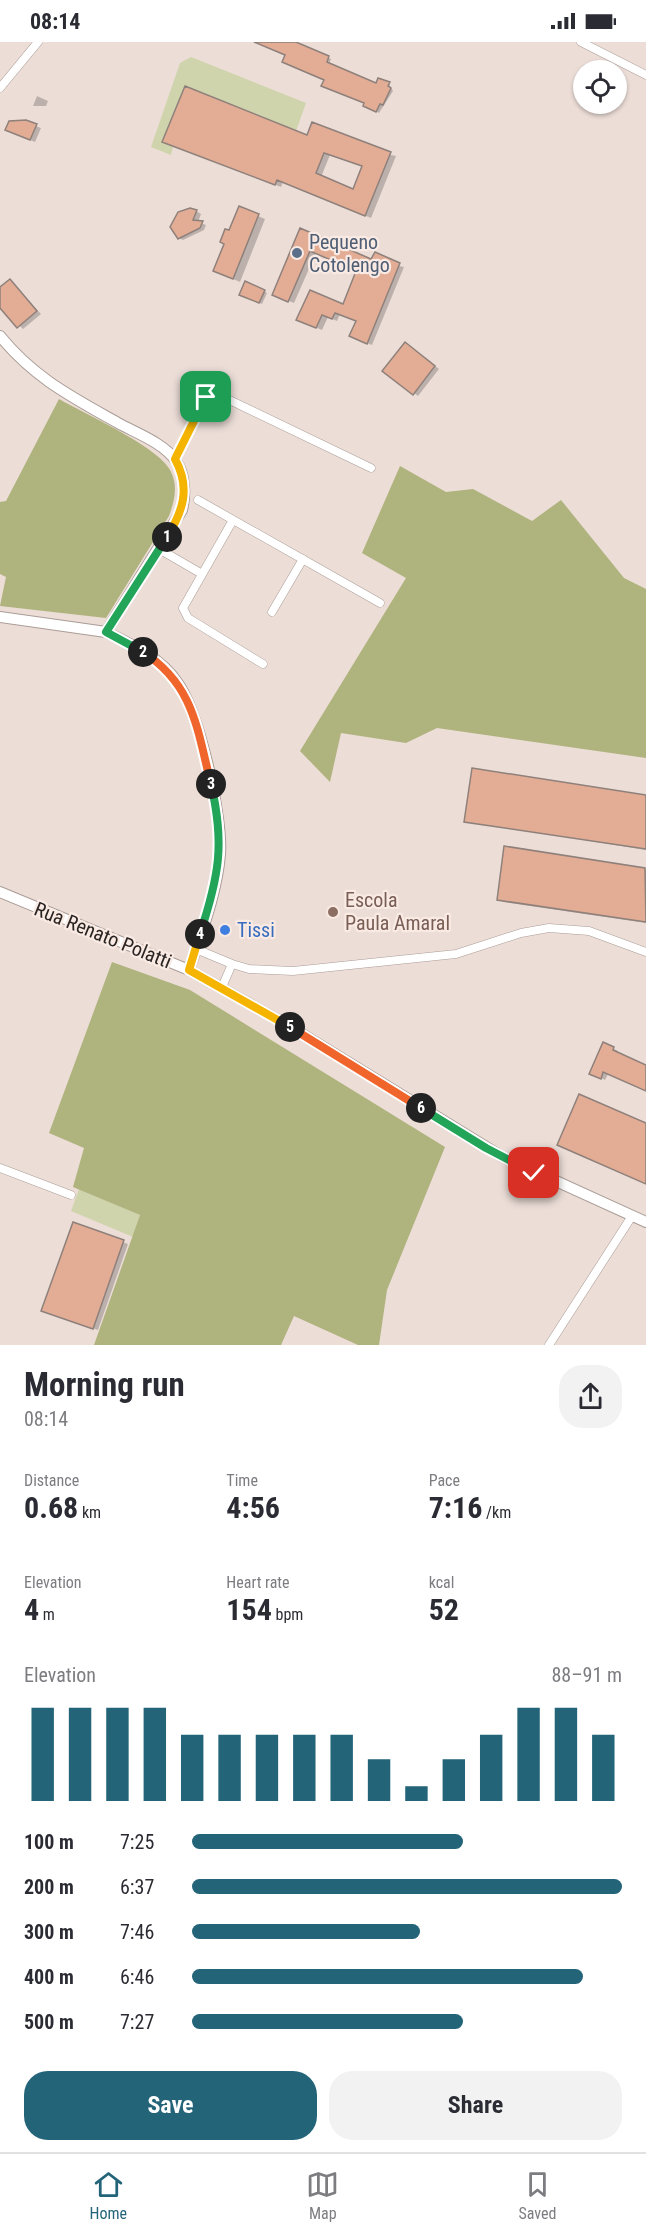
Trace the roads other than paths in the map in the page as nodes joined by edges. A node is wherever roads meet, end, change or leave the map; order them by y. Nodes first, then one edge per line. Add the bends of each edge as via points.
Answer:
1 (38, 42) edge
2 (581, 42) edge
3 (646, 75) edge
4 (0, 88) edge
5 (0, 336) edge
6 (175, 459) junction
7 (371, 468) dead end
8 (198, 500) dead end
9 (233, 520) junction
10 (159, 549) junction
11 (303, 560) junction
12 (202, 574) junction
13 (380, 603) dead end
14 (272, 612) dead end
15 (0, 617) edge
16 (106, 632) junction
17 (263, 664) dead end
18 (0, 892) edge
19 (196, 949) junction
20 (646, 952) edge
21 (232, 964) junction
22 (189, 970) junction
23 (222, 987) junction
24 (0, 1168) edge
25 (71, 1195) dead end
26 (632, 1216) junction
27 (646, 1222) edge
28 (549, 1345) edge

1 - 4 street
2 - 3 street
5 - 6 main road via 24,364 45,380
6 - 7 street via 202,402 211,393 218,393
6 - 10 main road via 183,480 184,502
8 - 9 street
9 - 11 street
9 - 12 street
10 - 12 street
10 - 16 main road
11 - 13 street
11 - 14 street
12 - 17 street via 185,603 184,614
15 - 16 main road
16 - 19 main road via 168,670 184,692 194,721 221,835 218,870
18 - 22 main road, Rua Renato Polatti
19 - 21 street
19 - 22 main road
20 - 21 street via 589,932 549,928 437,957 293,971 249,969
21 - 23 street
22 - 23 main road, Rua Renato Polatti
23 - 26 main road, Rua Renato Polatti via 501,1156
24 - 25 street
26 - 27 main road, Rua Renato Polatti
26 - 28 street

